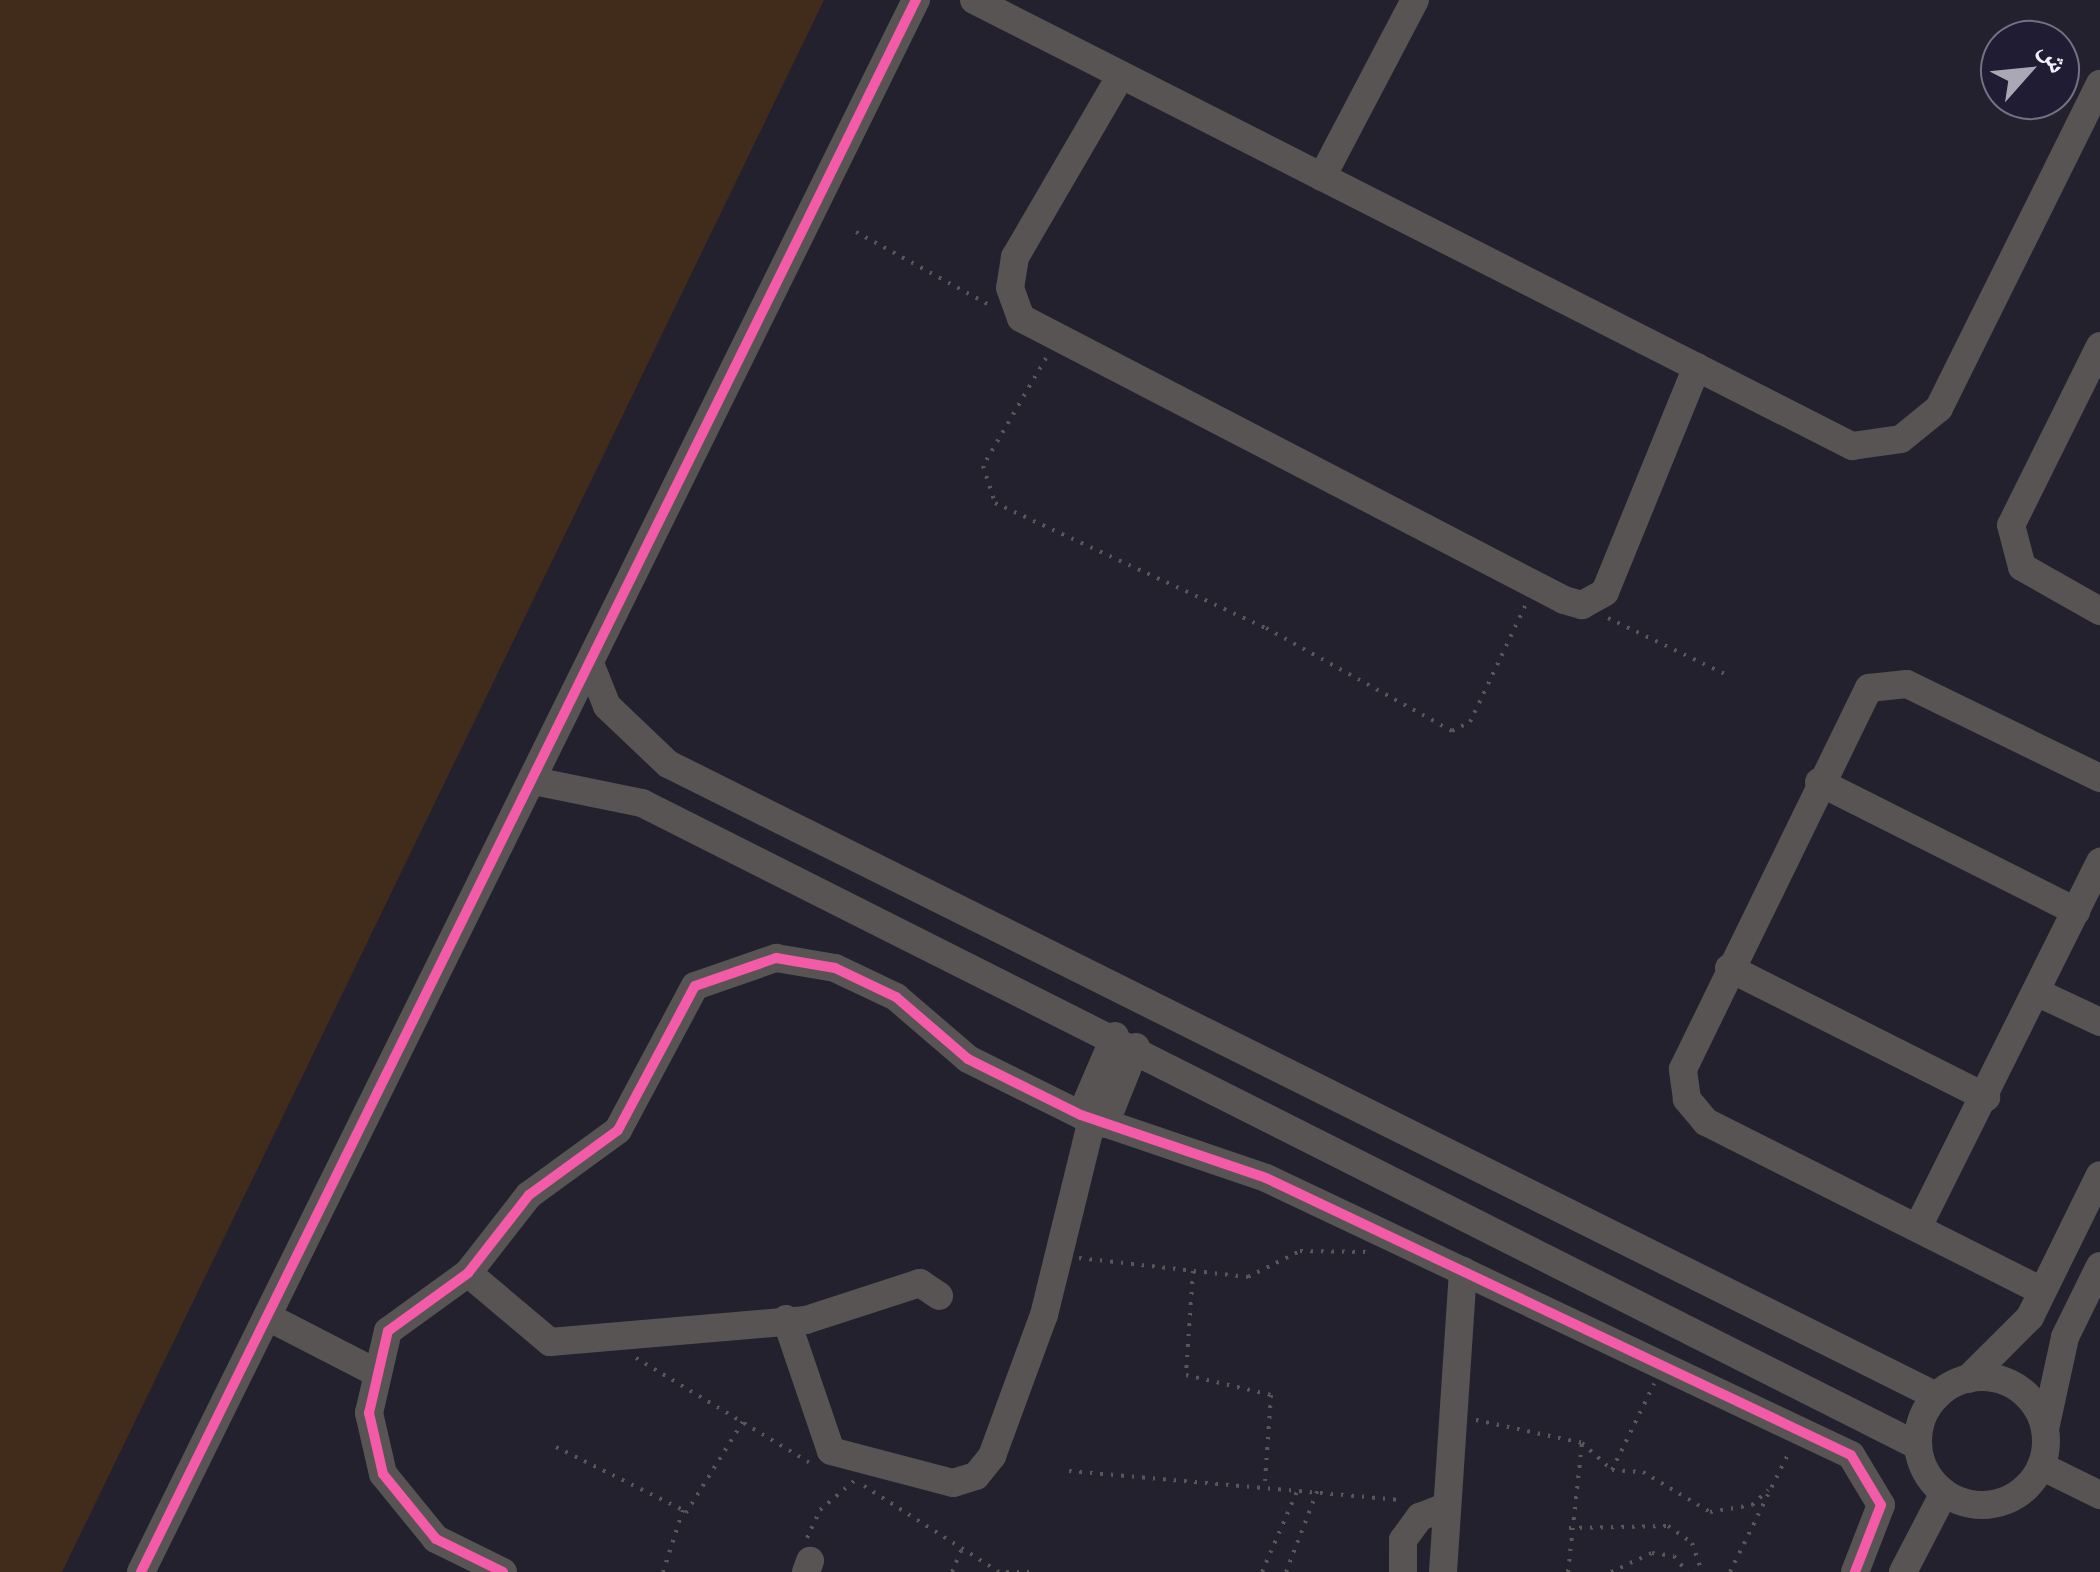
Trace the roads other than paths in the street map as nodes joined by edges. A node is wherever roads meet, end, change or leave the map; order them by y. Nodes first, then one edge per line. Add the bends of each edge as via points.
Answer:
1 (916, 0) edge
2 (974, 0) edge
3 (1415, 0) edge
4 (1122, 74) junction
5 (2100, 84) edge
6 (1322, 176) junction
7 (2100, 346) edge
8 (1697, 367) junction
9 (2100, 612) edge
10 (591, 666) junction
11 (2100, 778) edge
12 (534, 781) junction
13 (1819, 782) junction
14 (2100, 862) edge
15 (2076, 911) junction
16 (1729, 968) junction
17 (2036, 992) junction
18 (2100, 1022) edge
19 (1126, 1041) junction
20 (1986, 1097) junction
21 (1093, 1120) junction
22 (2100, 1175) edge
23 (1919, 1225) junction
24 (2100, 1266) edge
25 (468, 1272) junction
26 (1463, 1272) junction
27 (2042, 1291) junction
28 (939, 1296) dead end
29 (268, 1318) junction
30 (786, 1319) junction
31 (373, 1370) junction
32 (1968, 1378) junction
33 (1936, 1396) junction
34 (2045, 1431) junction
35 (1918, 1446) junction
36 (2040, 1466) junction
37 (1944, 1492) junction
38 (2100, 1494) edge
39 (1447, 1506) junction
40 (141, 1572) edge
41 (504, 1572) edge
42 (1403, 1572) edge
43 (1443, 1572) edge
44 (1856, 1572) edge
45 (1902, 1572) edge

1 - 10 street
2 - 4 street
3 - 6 street
4 - 6 street
4 - 8 street via 1015,256 1010,288 1028,326 1056,341 1582,605 1605,592
5 - 8 street via 1922,426 1852,446
6 - 8 street
7 - 9 street via 2012,525 2022,567
10 - 12 street
10 - 33 street via 616,717 668,764
11 - 13 street via 1894,682 1860,697
12 - 19 street via 642,803
12 - 29 street
13 - 15 street
13 - 16 street
14 - 15 street
15 - 17 street
16 - 20 street
16 - 23 street via 1683,1070 1696,1113
17 - 18 street
17 - 20 street
19 - 21 street
19 - 35 street
20 - 23 street
21 - 25 street via 968,1059 896,997 835,968 791,958 744,963 687,995 618,1130 529,1195
21 - 26 street via 1266,1178
21 - 30 street via 1058,1255 992,1456 964,1482 831,1451
22 - 27 street
23 - 27 street
24 - 34 street via 2065,1337
25 - 30 street via 539,1339
25 - 31 street via 388,1331
26 - 39 street
26 - 44 street via 1852,1455 1875,1482 1879,1530
27 - 32 street via 2013,1342
28 - 30 street via 920,1283 830,1315
29 - 31 street
29 - 40 street
31 - 41 street via 371,1434 394,1493 436,1540
32 - 33 street
32 - 34 street via 2018,1388
33 - 35 street
34 - 36 street
35 - 37 street
36 - 37 street via 2000,1503
36 - 38 street
37 - 45 street
39 - 42 street via 1420,1517 1404,1540
39 - 43 street

